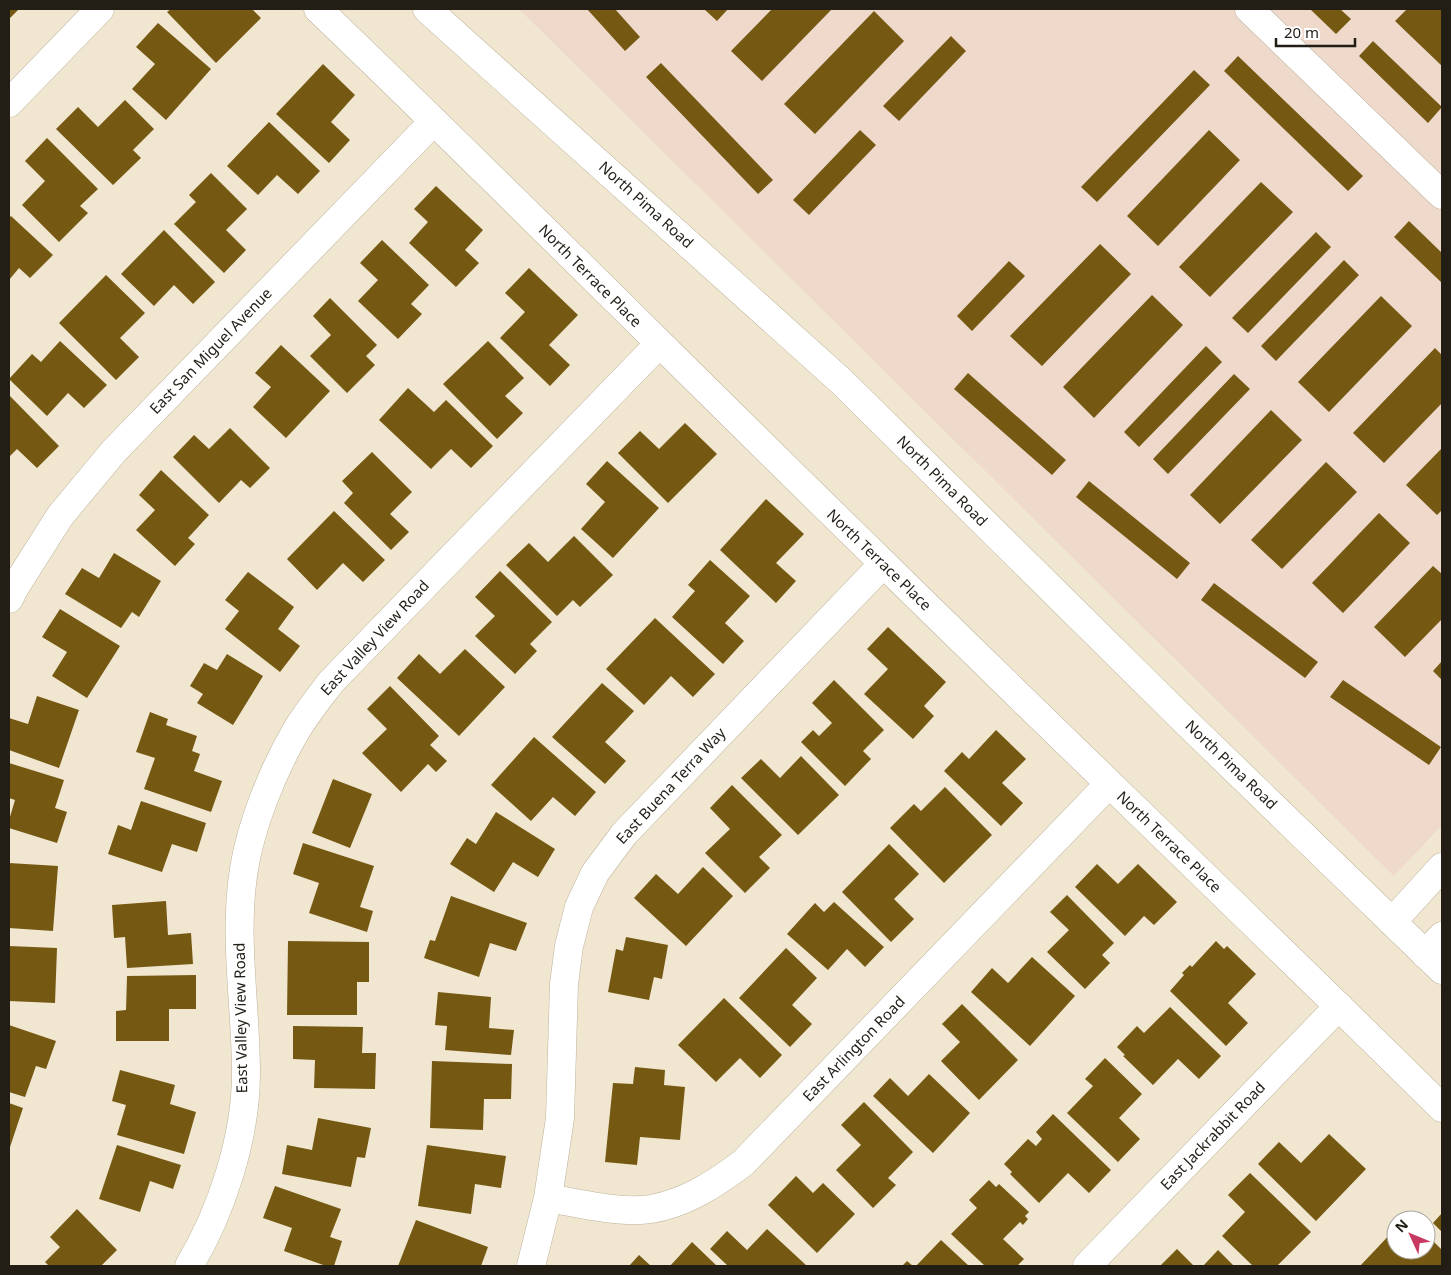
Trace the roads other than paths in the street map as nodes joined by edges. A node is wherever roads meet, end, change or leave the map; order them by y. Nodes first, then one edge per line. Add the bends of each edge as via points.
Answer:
1 (100, 9) edge
2 (318, 9) edge
3 (427, 9) edge
4 (1249, 9) edge
5 (9, 103) edge
6 (434, 121) junction
7 (1442, 195) edge
8 (659, 344) junction
9 (883, 564) junction
10 (9, 599) edge
11 (1109, 784) junction
12 (1442, 867) edge
13 (1392, 922) junction
14 (1437, 953) edge
15 (1339, 1006) junction
16 (1442, 1108) edge
17 (548, 1198) junction
18 (189, 1266) edge
19 (531, 1266) edge
20 (1087, 1266) edge

1 - 5 street
2 - 6 street, North Terrace Place
3 - 13 street, North Pima Road via 842,382
4 - 7 street
6 - 8 street, North Terrace Place
6 - 10 street, East San Miguel Avenue via 114,451 60,516
8 - 9 street, North Terrace Place
8 - 18 street, East Valley View Road via 331,682 283,756 258,816 244,868 239,930 246,1074 241,1127 225,1188 202,1244
9 - 11 street, North Terrace Place
9 - 17 street, East Buena Terra Way via 624,834 595,873 579,907 569,946 564,984 560,1118
11 - 15 street, North Terrace Place
11 - 17 street, East Arlington Road via 743,1163 716,1184 683,1200 650,1209 615,1209
12 - 13 street
13 - 14 street, North Pima Road
15 - 16 street, North Terrace Place
15 - 20 street, East Jackrabbit Road
17 - 19 street, East Buena Terra Way

